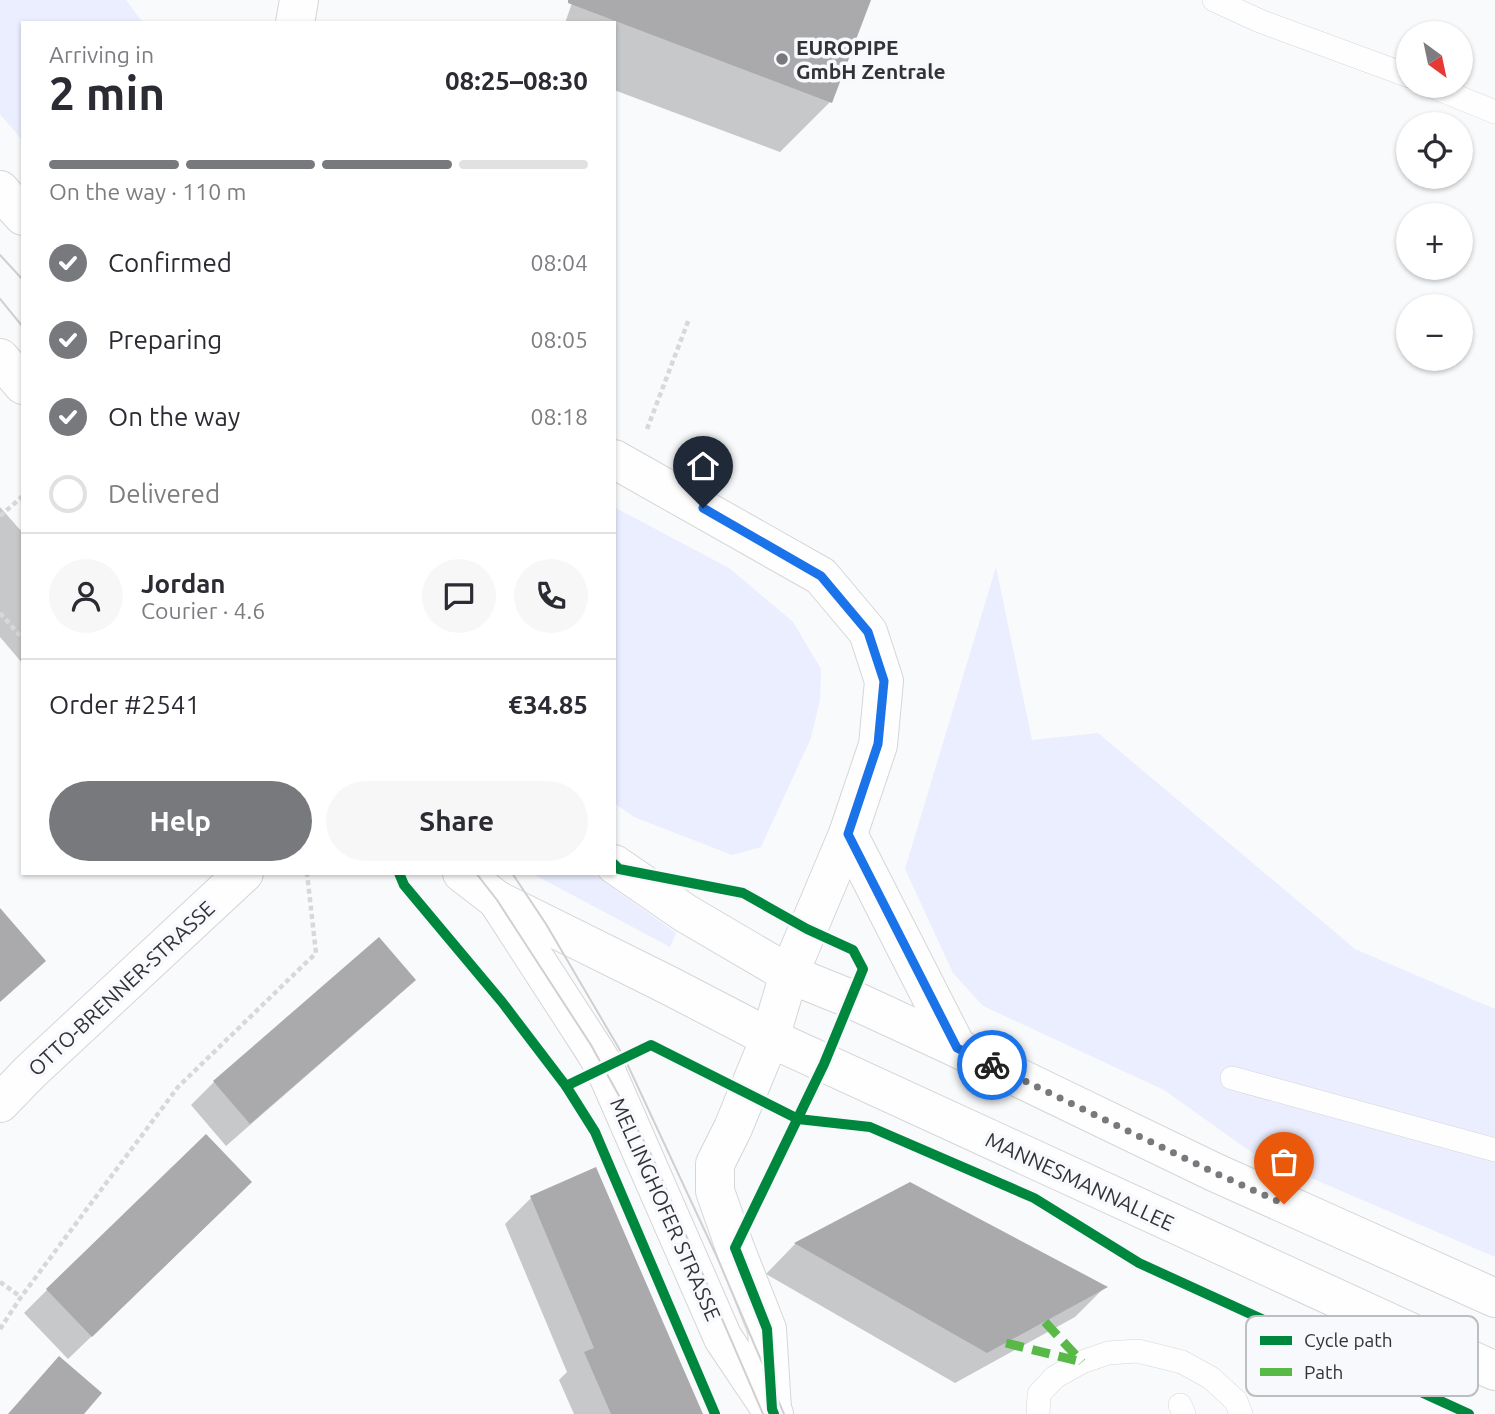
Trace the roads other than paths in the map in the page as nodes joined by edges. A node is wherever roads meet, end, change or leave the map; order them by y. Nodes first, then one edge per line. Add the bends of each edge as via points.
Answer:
1 (299, 0) edge
2 (1214, 0) edge
3 (295, 21) edge
4 (1396, 71) edge
5 (1461, 98) edge
6 (1495, 112) edge
7 (0, 190) edge
8 (21, 214) edge
9 (0, 358) edge
10 (21, 383) edge
11 (623, 463) edge
12 (848, 834) junction
13 (617, 867) edge
14 (242, 875) edge
15 (465, 875) edge
16 (497, 900) junction
17 (789, 974) junction
18 (668, 985) joint
19 (770, 1038) junction
20 (957, 1048) junction
21 (1232, 1078) dead end
22 (0, 1103) edge
23 (1495, 1150) edge
24 (1495, 1298) edge
25 (1375, 1316) edge
26 (1478, 1363) edge
27 (1495, 1371) edge
28 (773, 1412) edge
29 (1038, 1414) edge
30 (1241, 1414) edge

1 - 3 street
2 - 4 lane
5 - 6 lane
7 - 8 street
9 - 10 street
11 - 12 street, MELLINGHOFER STRASSE via 821,576 868,632 884,681 878,744
12 - 17 street, MELLINGHOFER STRASSE
12 - 20 street
13 - 17 street
14 - 22 street, OTTO-BRENNER-STRASSE
15 - 16 street, MELLINGHOFER STRASSE
16 - 18 street, MELLINGHOFER STRASSE
16 - 28 street, MELLINGHOFER STRASSE via 604,1066 723,1338
17 - 19 street, MELLINGHOFER STRASSE
17 - 20 street
18 - 19 street, MANNESMANNALLEE
19 - 25 street, MANNESMANNALLEE
19 - 28 street, MELLINGHOFER STRASSE via 715,1164 715,1191 767,1329
20 - 24 street via 1213,1172
21 - 23 lane
26 - 27 street, MANNESMANNALLEE
29 - 30 lane via 1039,1394 1055,1377 1108,1353 1138,1351 1182,1362 1211,1378 1236,1401

